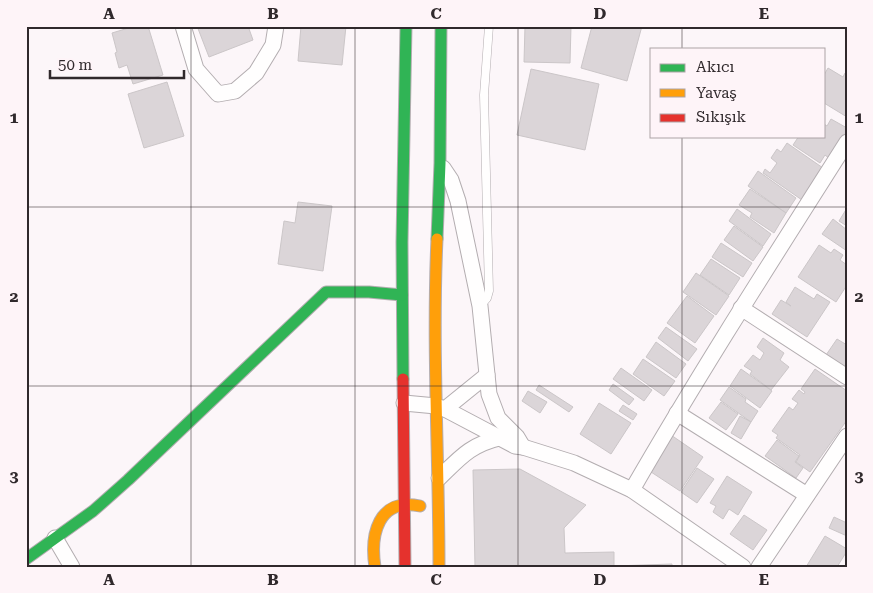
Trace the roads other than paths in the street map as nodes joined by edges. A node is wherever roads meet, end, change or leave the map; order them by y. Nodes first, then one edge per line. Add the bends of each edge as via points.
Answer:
1 (183, 26) edge
2 (276, 26) edge
3 (406, 26) edge
4 (440, 26) edge
5 (489, 26) edge
6 (847, 142) edge
7 (440, 163) junction
8 (402, 294) junction
9 (480, 306) junction
10 (741, 308) junction
11 (486, 375) junction
12 (847, 377) edge
13 (404, 403) junction
14 (440, 407) junction
15 (677, 413) junction
16 (847, 436) edge
17 (499, 438) junction
18 (523, 447) junction
19 (439, 478) junction
20 (632, 490) junction
21 (807, 495) junction
22 (405, 504) junction
23 (439, 508) junction
24 (55, 538) junction
25 (26, 559) edge
26 (72, 567) edge
27 (375, 567) edge
28 (405, 567) edge
29 (439, 567) edge
30 (743, 567) edge
31 (759, 567) edge

1 - 2 street via 196,69 218,94 235,91 256,73 273,45
3 - 8 main road
4 - 7 main road
5 - 9 lane via 484,95 489,291
6 - 10 street
7 - 9 street via 451,180 458,201
7 - 14 main road via 436,252
8 - 13 main road
8 - 24 main road via 326,292 128,480
9 - 11 street
10 - 12 street
10 - 15 street
11 - 14 street
11 - 18 street via 495,412
13 - 14 street
13 - 22 main road
14 - 17 street
14 - 19 main road
15 - 20 street
15 - 21 street
16 - 21 street
17 - 18 street
17 - 19 street via 469,450
18 - 20 street via 574,463
19 - 23 main road
20 - 30 street
21 - 31 street
22 - 23 main road
22 - 27 main road via 389,511 377,525 372,547
22 - 28 main road
23 - 29 main road
24 - 25 main road
24 - 26 street

